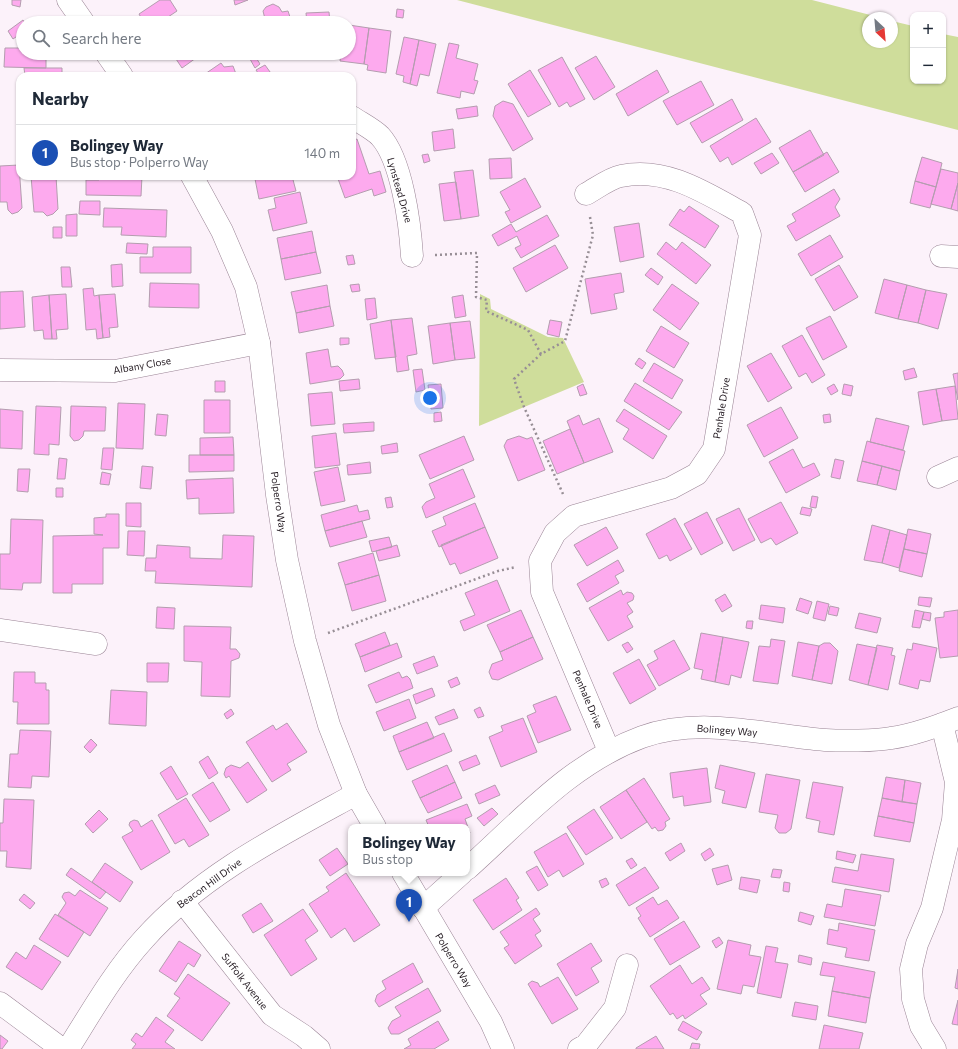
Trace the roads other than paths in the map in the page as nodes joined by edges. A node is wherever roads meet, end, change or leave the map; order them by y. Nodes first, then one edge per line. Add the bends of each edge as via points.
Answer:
1 (68, 0) edge
2 (79, 16) edge
3 (111, 60) edge
4 (119, 72) edge
5 (356, 120) edge
6 (196, 180) edge
7 (586, 194) road end
8 (412, 256) road end
9 (259, 343) junction
10 (0, 370) edge
11 (958, 468) edge
12 (938, 477) dead end
13 (0, 630) edge
14 (96, 644) dead end
15 (950, 721) edge
16 (610, 751) junction
17 (356, 794) junction
18 (373, 824) edge
19 (470, 866) edge
20 (404, 876) edge
21 (459, 876) edge
22 (182, 901) junction
23 (423, 908) junction
24 (627, 965) dead end
25 (0, 1003) edge
26 (62, 1049) edge
27 (68, 1049) edge
28 (319, 1049) edge
29 (503, 1049) edge
30 (578, 1049) edge
31 (935, 1049) edge

1 - 2 street
3 - 4 street
5 - 8 street, Lynstead Drive via 380,136 393,160 410,220
6 - 9 street, Polperro Way via 222,231 246,287
7 - 16 street, Penhale Drive via 621,176 653,174 690,184 742,213 750,235 714,450 697,474 671,488 574,516 555,533 540,561 542,592
9 - 10 street, Albany Close via 115,371
9 - 17 street, Polperro Way via 287,560 305,641 329,725
11 - 12 street
13 - 14 street
15 - 16 street, Bolingey Way via 891,738 826,740 701,726 643,737
15 - 31 street via 956,782 953,820 932,908 917,944 912,969 913,999 921,1026
16 - 19 street, Bolingey Way via 584,765 548,793
17 - 18 street, Polperro Way
17 - 22 street, Beacon Hill Drive via 223,871
20 - 23 street, Polperro Way
21 - 23 street
22 - 27 street, Beacon Hill Drive via 144,939 112,979
22 - 28 street, Suffolk Avenue via 272,1015
23 - 29 street, Polperro Way via 490,1022
24 - 30 street via 615,1008 586,1045
25 - 26 street

